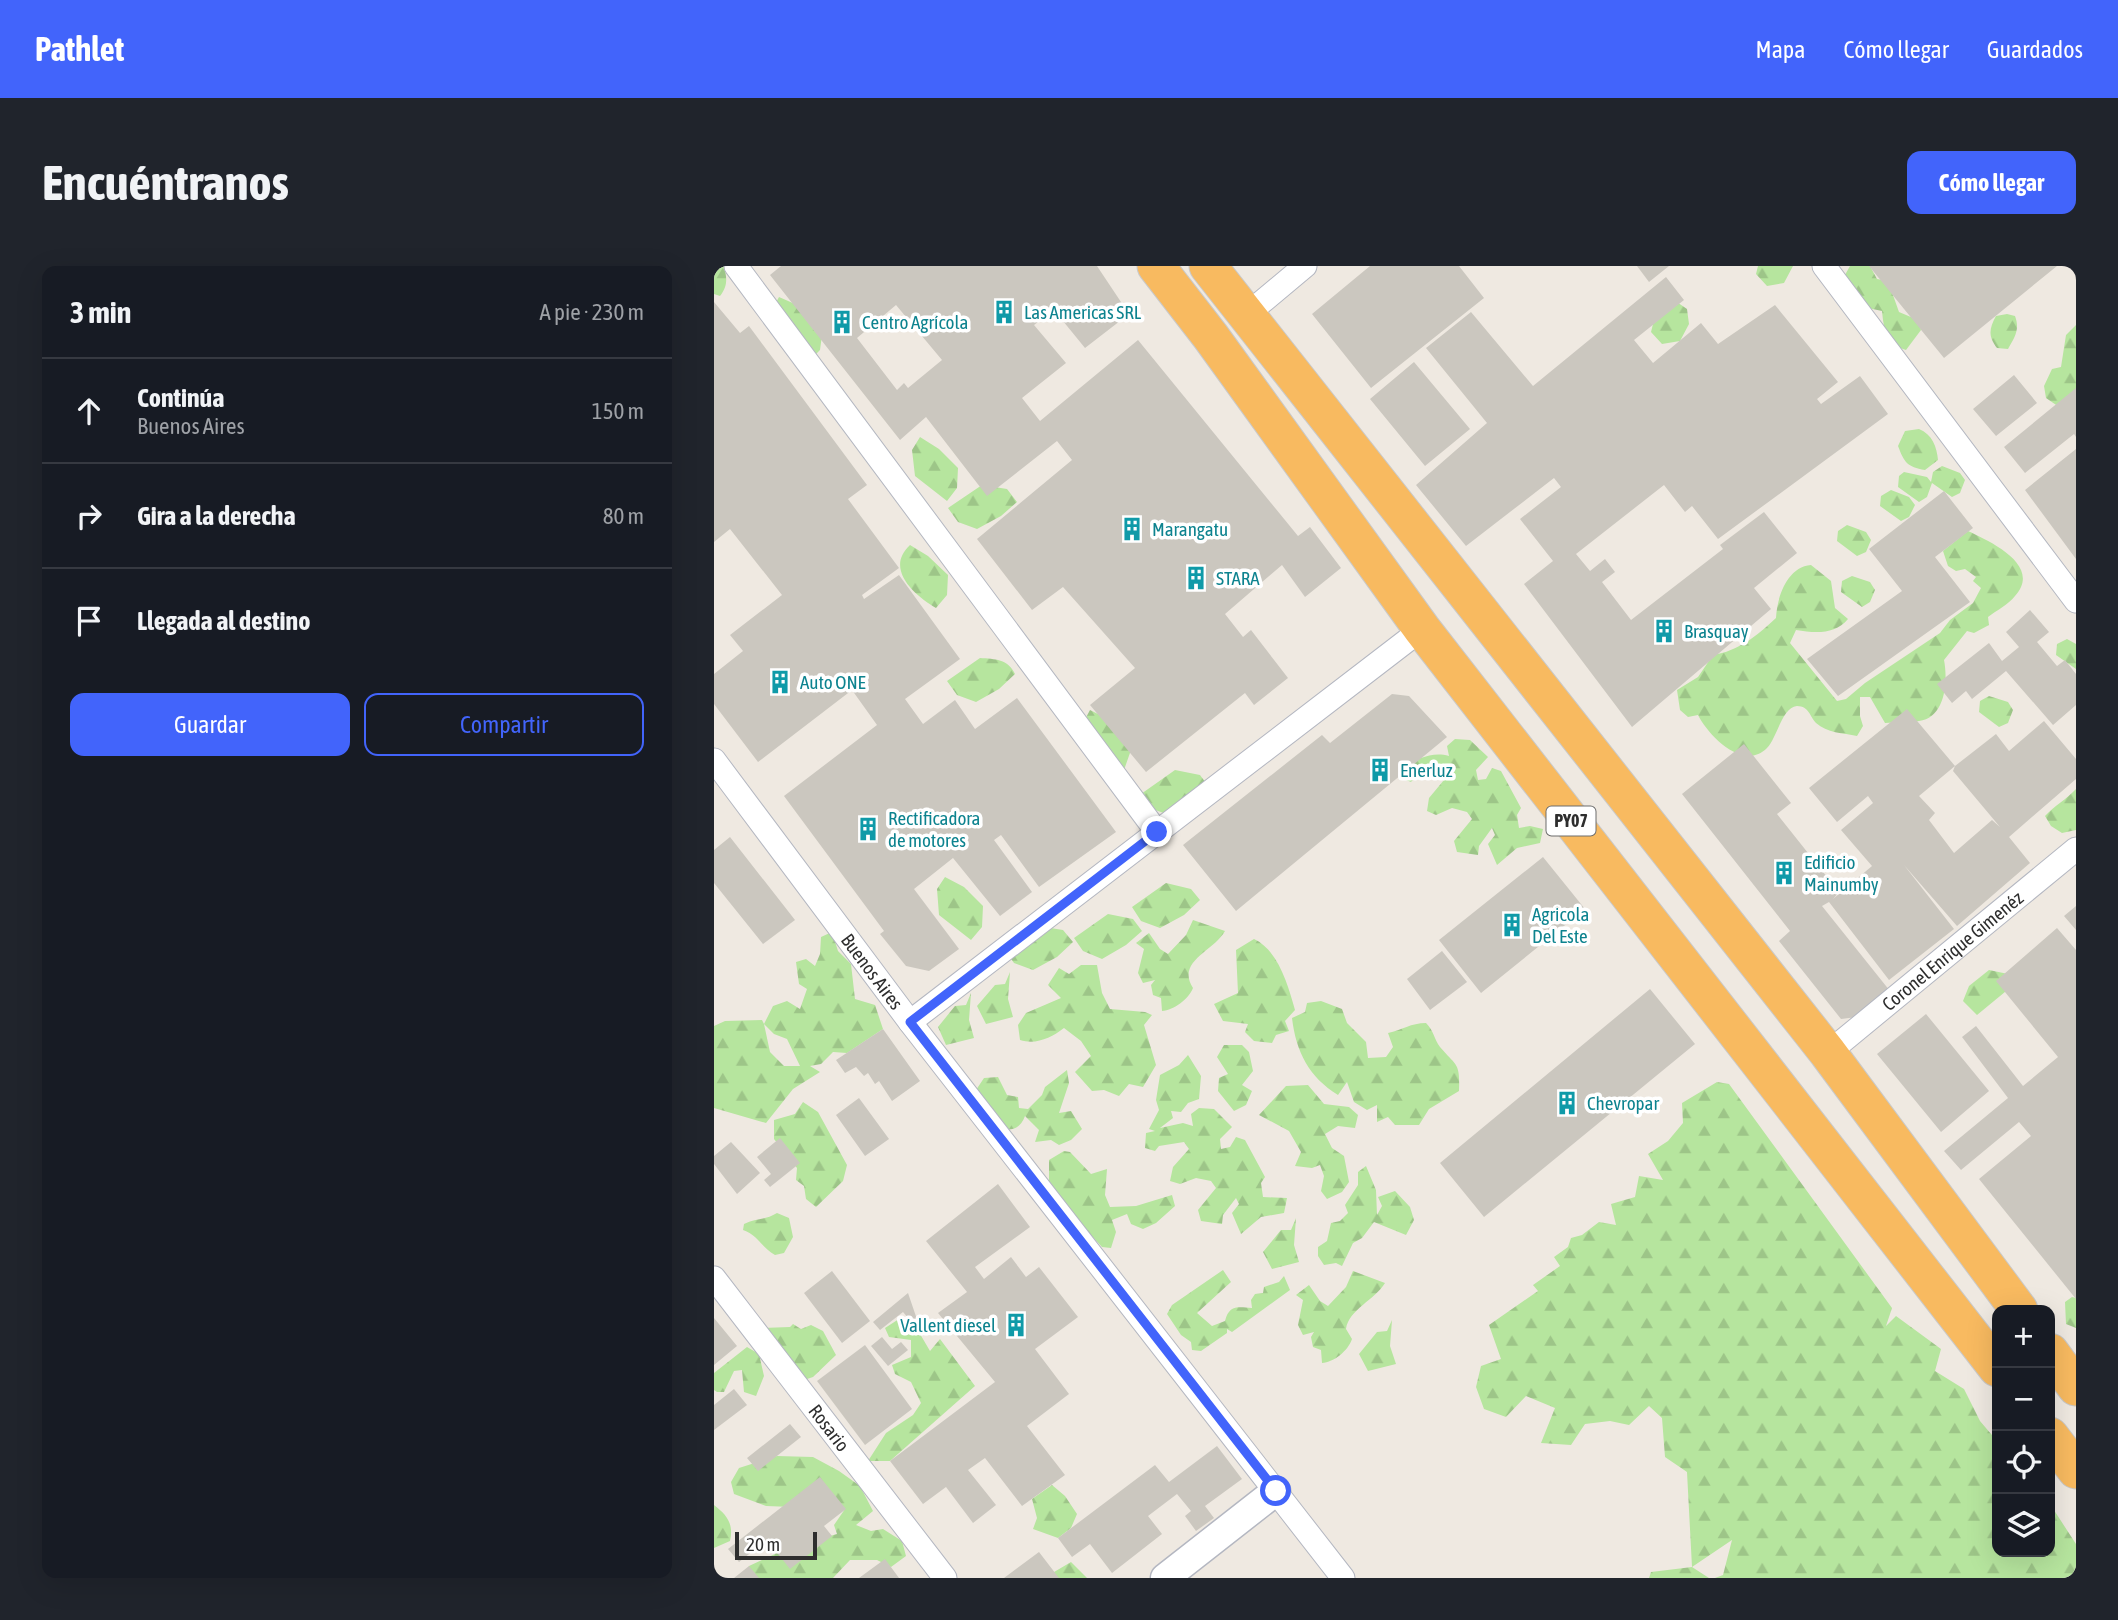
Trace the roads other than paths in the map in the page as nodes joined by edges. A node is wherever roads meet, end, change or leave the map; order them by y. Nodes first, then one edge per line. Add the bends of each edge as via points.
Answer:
1 (736, 266) edge
2 (1156, 266) edge
3 (1208, 266) edge
4 (1305, 266) edge
5 (1824, 266) edge
6 (1245, 316) junction
7 (2076, 601) edge
8 (1422, 629) junction
9 (714, 760) edge
10 (1157, 832) junction
11 (2076, 849) edge
12 (910, 1022) junction
13 (1828, 1053) junction
14 (714, 1278) edge
15 (2015, 1305) edge
16 (2055, 1359) edge
17 (1992, 1362) edge
18 (2076, 1387) edge
19 (2055, 1443) edge
20 (2076, 1470) edge
21 (1276, 1491) junction
22 (945, 1578) edge
23 (1165, 1578) edge
24 (1343, 1578) edge

1 - 10 street
2 - 8 highway, PY07
3 - 6 highway
4 - 6 street
5 - 7 street
6 - 13 highway
8 - 10 street
8 - 17 highway, PY07
9 - 12 street, Buenos Aires
10 - 12 street
11 - 13 street, Coronel Enrique Gimenéz
12 - 21 street, Buenos Aires
13 - 15 highway
14 - 22 street, Rosario
16 - 18 highway
19 - 20 highway
21 - 23 street
21 - 24 street, Buenos Aires

